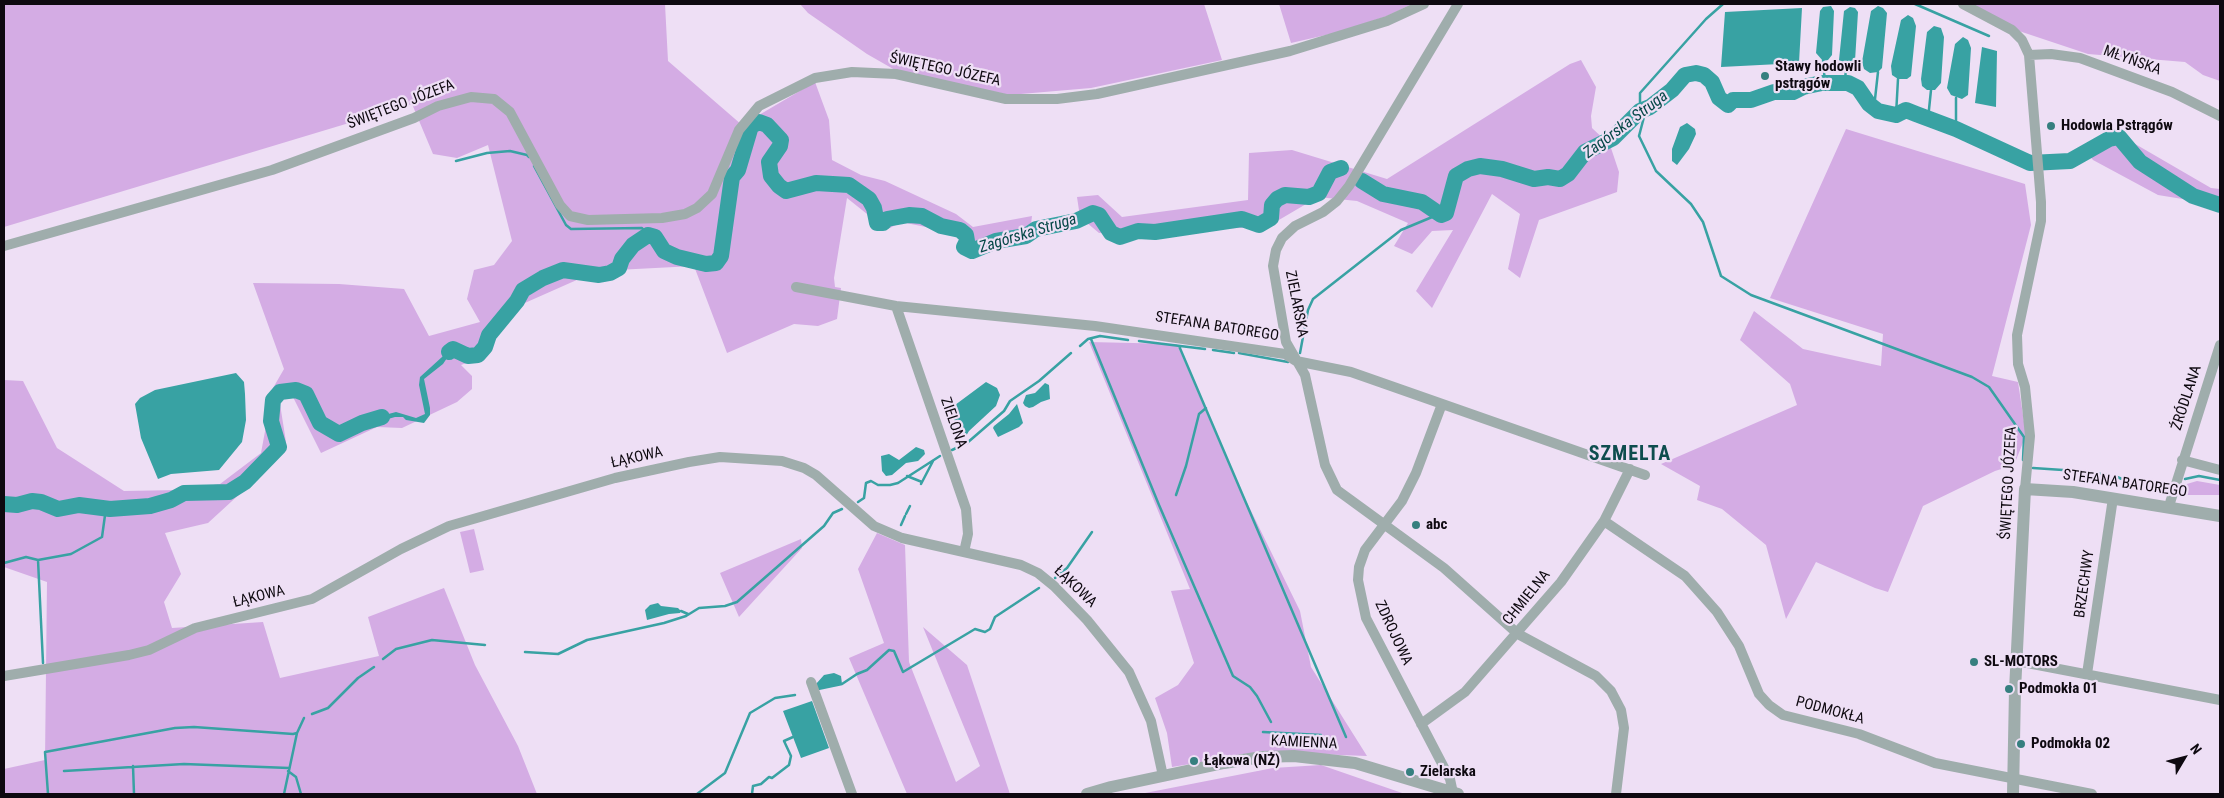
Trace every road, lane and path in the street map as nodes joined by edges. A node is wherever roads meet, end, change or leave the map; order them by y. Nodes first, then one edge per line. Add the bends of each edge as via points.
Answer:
1 (1424, 4) edge
2 (1458, 4) edge
3 (1963, 4) edge
4 (2029, 55) junction
5 (2220, 116) edge
6 (4, 246) edge
7 (796, 287) dead end
8 (896, 306) junction
9 (2220, 345) edge
10 (1296, 361) junction
11 (1442, 404) junction
12 (2182, 460) junction
13 (1630, 469) junction
14 (2220, 470) edge
15 (1645, 475) dead end
16 (2025, 489) junction
17 (2113, 498) junction
18 (2168, 506) junction
19 (2220, 516) edge
20 (1604, 521) junction
21 (1385, 524) junction
22 (964, 552) junction
23 (1518, 634) junction
24 (2017, 661) junction
25 (2087, 674) junction
26 (4, 676) edge
27 (812, 682) dead end
28 (2220, 700) edge
29 (1421, 724) junction
30 (1162, 776) junction
31 (2013, 777) junction
32 (852, 794) edge
33 (1088, 794) edge
34 (1455, 794) edge
35 (1616, 794) edge
36 (2013, 794) edge
37 (2092, 794) edge

1 - 6 street, ŚWIĘTEGO JÓZEFA via 1387,22 1290,52 1098,94 1057,99 1006,99 896,74 852,72 815,78 778,94 760,106 739,130 712,194 685,214 662,218 588,220 570,216 560,204 510,112 494,99 471,97 438,106 414,118 272,170
2 - 10 street, ZIELARSKA via 1349,186 1323,212 1295,226 1282,238 1276,250 1273,266 1286,342
3 - 4 street, ŚWIĘTEGO JÓZEFA via 2012,30 2022,40
4 - 5 street, MŁYŃSKA via 2080,58 2172,92
4 - 16 street, ŚWIĘTEGO JÓZEFA via 2041,221 2017,335 2018,364 2025,387 2030,436
7 - 8 street, STEFANA BATOREGO
8 - 10 street, STEFANA BATOREGO via 1035,319 1200,340 1285,354
8 - 22 street, ZIELONA via 966,509 968,534
9 - 12 street, ŹRÓDLANA
10 - 11 street, STEFANA BATOREGO via 1351,372
10 - 21 street, ZIELARSKA via 1305,375 1329,476 1346,499
11 - 13 street, STEFANA BATOREGO
11 - 21 street, ZDROJOWA via 1416,473 1402,501
12 - 14 street
12 - 18 street, ŹRÓDLANA
13 - 15 street, STEFANA BATOREGO
13 - 20 street, CHMIELNA
16 - 17 street, STEFANA BATOREGO
16 - 24 street, ŚWIĘTEGO JÓZEFA
17 - 18 street, STEFANA BATOREGO
17 - 25 street, BRZECHWY
18 - 19 street, STEFANA BATOREGO
20 - 23 street, CHMIELNA via 1561,582
20 - 31 street, PODMOKŁA via 1685,576 1717,612 1739,646 1759,694 1783,715 1859,734 1935,764
21 - 23 street, ZIELARSKA via 1444,568
21 - 29 street, ZDROJOWA via 1365,550 1359,567 1361,599 1366,618
22 - 26 street, ŁĄKOWA via 902,538 874,526 804,468 782,461 713,458 615,478 448,526 312,599 195,628 149,650
22 - 30 street, ŁĄKOWA via 1021,565 1038,573 1087,620 1129,672 1140,694 1158,748
23 - 29 street, CHMIELNA via 1465,692
23 - 35 street, ZIELARSKA via 1596,676 1611,691 1621,710 1624,728
24 - 25 street
24 - 31 street, ŚWIĘTEGO JÓZEFA
25 - 28 street
27 - 32 street
29 - 34 street, ZDROJOWA
30 - 33 street, KAMIENNA
30 - 34 street, KAMIENNA via 1262,757 1302,756 1355,763
31 - 36 street, ŚWIĘTEGO JÓZEFA
31 - 37 street, PODMOKŁA

